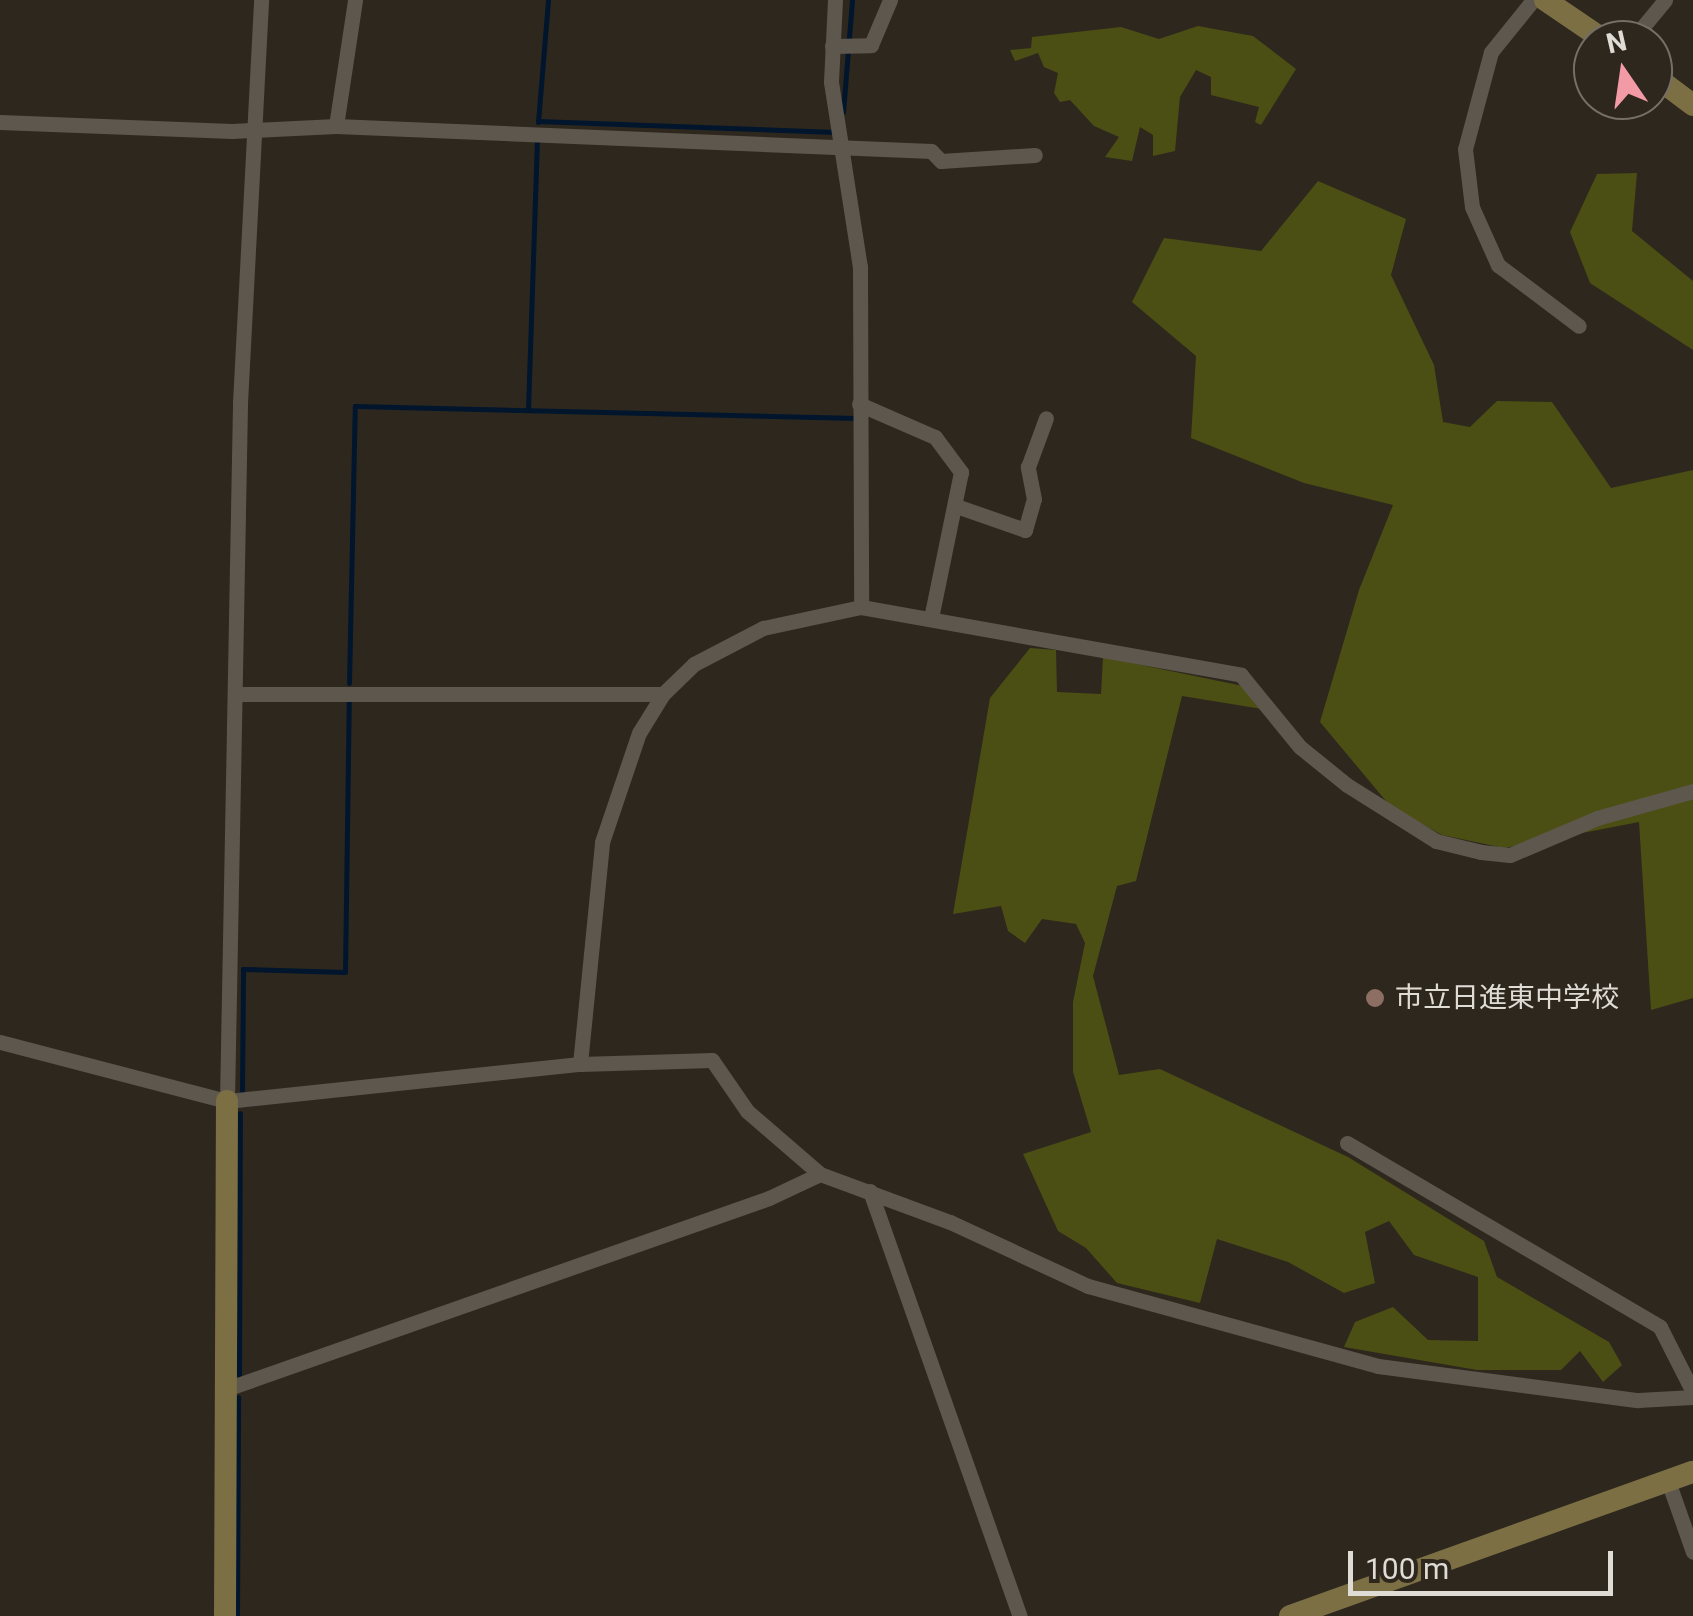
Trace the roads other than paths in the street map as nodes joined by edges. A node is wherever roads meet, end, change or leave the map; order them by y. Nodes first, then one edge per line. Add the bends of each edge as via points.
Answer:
1 (262, 0) edge
2 (355, 0) edge
3 (836, 0) edge
4 (890, 0) edge
5 (1534, 0) edge
6 (1545, 0) edge
7 (1665, 0) edge
8 (1574, 20) edge
9 (1648, 20) edge
10 (832, 46) junction
11 (0, 122) edge
12 (336, 126) junction
13 (250, 128) junction
14 (842, 148) junction
15 (1034, 155) dead end
16 (1579, 326) dead end
17 (859, 404) junction
18 (1046, 418) dead end
19 (959, 507) junction
20 (861, 607) junction
21 (932, 618) junction
22 (239, 694) junction
23 (663, 694) junction
24 (1693, 791) edge
25 (0, 1042) edge
26 (580, 1064) junction
27 (227, 1101) junction
28 (1347, 1143) dead end
29 (820, 1174) junction
30 (870, 1191) junction
31 (229, 1388) junction
32 (1693, 1394) edge
33 (1693, 1472) edge
34 (1668, 1480) junction
35 (1693, 1552) edge
36 (225, 1616) edge
37 (1020, 1616) edge
38 (1290, 1616) edge

1 - 13 street
2 - 12 street
3 - 10 street
4 - 10 street via 871,45
5 - 16 street via 1491,52 1465,149 1472,208 1498,265
6 - 8 street
7 - 9 street
10 - 14 street
11 - 13 street
12 - 13 street
12 - 14 street
13 - 22 street
14 - 15 street via 932,151 941,161
14 - 17 street via 860,268
17 - 19 street via 935,437 953,453 961,472
17 - 20 street
18 - 19 street via 1028,468 1034,499 1025,530
19 - 21 street
20 - 21 street
20 - 23 street via 763,628 694,664
21 - 24 street via 1240,675 1300,747 1347,785 1436,841 1482,852 1510,855 1597,818
22 - 23 street
22 - 27 street
23 - 26 street via 639,733 602,842
25 - 27 street
26 - 27 street
26 - 29 street via 712,1060 747,1111
27 - 31 street
28 - 32 street via 1660,1326
29 - 30 street
29 - 31 street via 769,1198
30 - 32 street via 1088,1286 1307,1349 1564,1393 1638,1400
30 - 37 street
31 - 36 street
33 - 34 street
34 - 35 street
34 - 38 street

